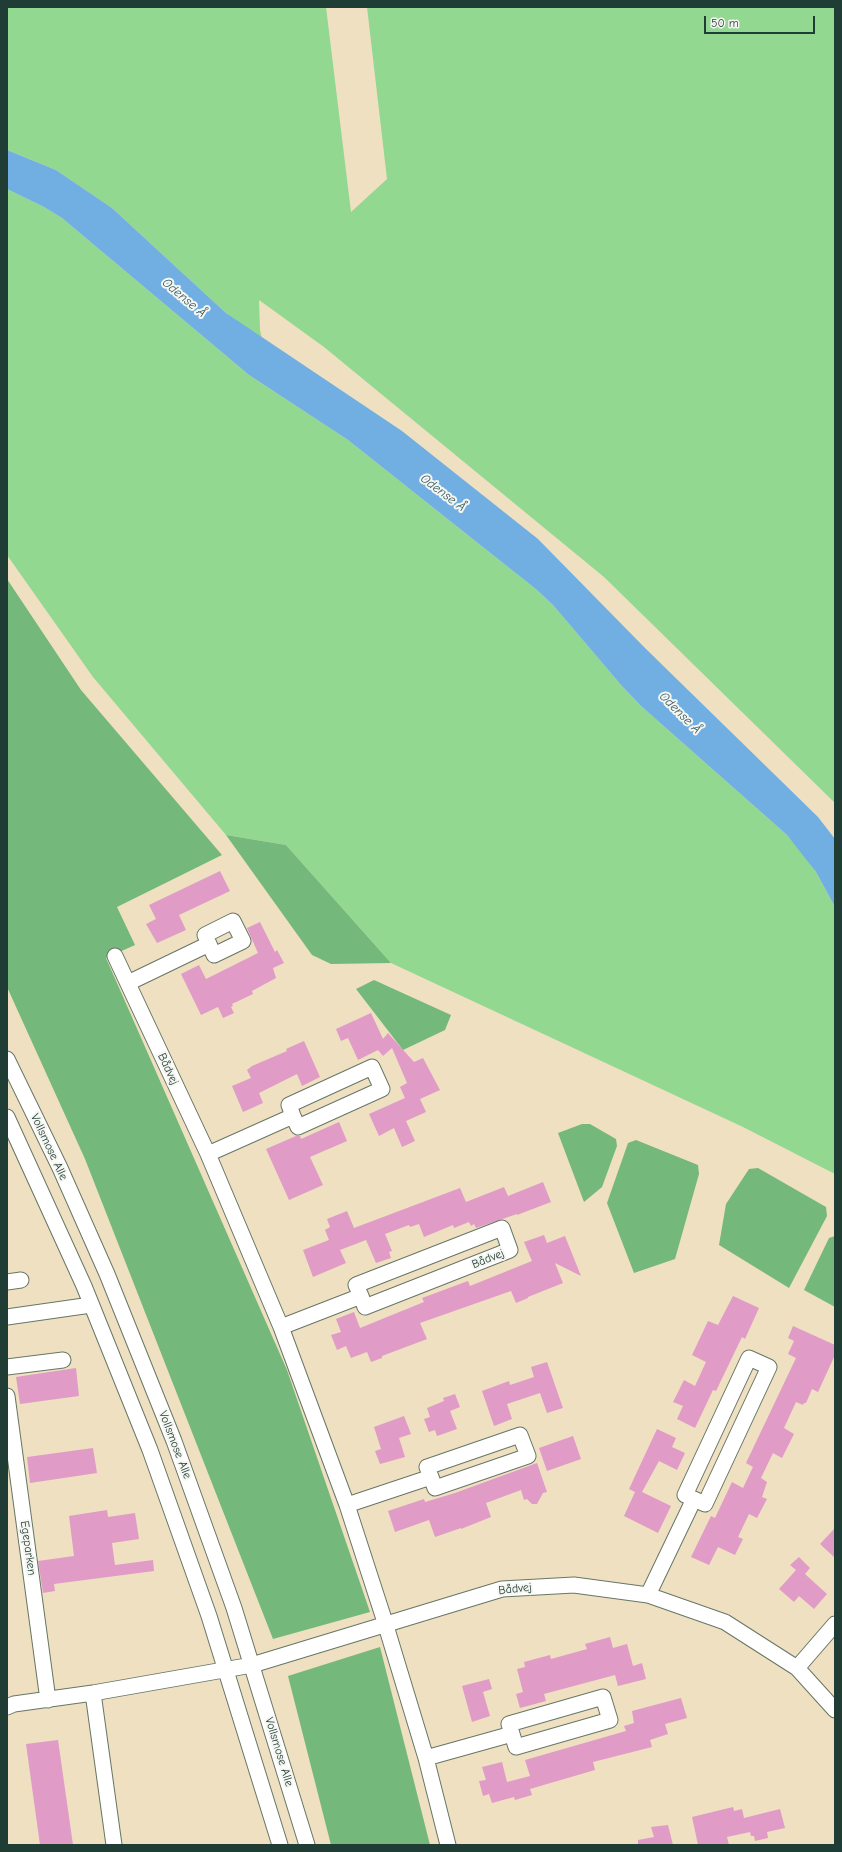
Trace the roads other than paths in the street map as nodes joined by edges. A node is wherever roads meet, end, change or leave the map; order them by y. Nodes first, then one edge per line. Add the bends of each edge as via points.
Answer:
1 (209, 944) dead end
2 (115, 956) dead end
3 (128, 983) junction
4 (7, 1059) edge
5 (293, 1116) junction
6 (7, 1117) edge
7 (208, 1154) junction
8 (361, 1296) junction
9 (91, 1305) junction
10 (7, 1317) edge
11 (281, 1327) junction
12 (63, 1360) dead end
13 (7, 1367) edge
14 (7, 1396) edge
15 (431, 1476) junction
16 (694, 1499) junction
17 (347, 1505) junction
18 (648, 1595) junction
19 (835, 1624) edge
20 (386, 1625) junction
21 (252, 1665) junction
22 (797, 1668) junction
23 (225, 1670) junction
24 (93, 1693) junction
25 (48, 1700) junction
26 (7, 1707) edge
27 (835, 1710) edge
28 (512, 1734) junction
29 (426, 1758) junction
30 (114, 1845) edge
31 (280, 1845) edge
32 (307, 1845) edge
33 (448, 1845) edge

1 - 3 street
2 - 3 street, Bådvej
3 - 7 street, Bådvej
4 - 21 street, Vollsmose Alle via 60,1168 113,1289 174,1441
5 - 5 street via 289,1105 372,1068 382,1089 298,1127
5 - 7 street
6 - 9 street, Vollsmose Alle
7 - 11 street, Bådvej
8 - 8 street, Bådvej via 356,1285 502,1228 510,1250 366,1307
8 - 11 street
9 - 10 street
9 - 23 street, Vollsmose Alle via 150,1450 209,1616
11 - 17 street, Bådvej
12 - 13 street
14 - 25 street, Egeparken
15 - 15 street via 427,1467 520,1435 528,1456 435,1488
15 - 17 street
16 - 16 street via 705,1504 769,1367 749,1358 684,1495
16 - 18 street
17 - 20 street, Bådvej
18 - 20 street, Bådvej via 574,1585 502,1589
18 - 22 street, Bådvej via 725,1622
19 - 22 street
20 - 21 street, Bådvej
20 - 29 street, Bådvej
21 - 23 street
21 - 32 street, Vollsmose Alle
22 - 27 street, Bådvej
23 - 24 street
23 - 31 street, Vollsmose Alle
24 - 25 street
24 - 30 street
25 - 26 street
28 - 28 street via 516,1747 610,1720 603,1697 509,1724
28 - 29 street
29 - 33 street, Bådvej

